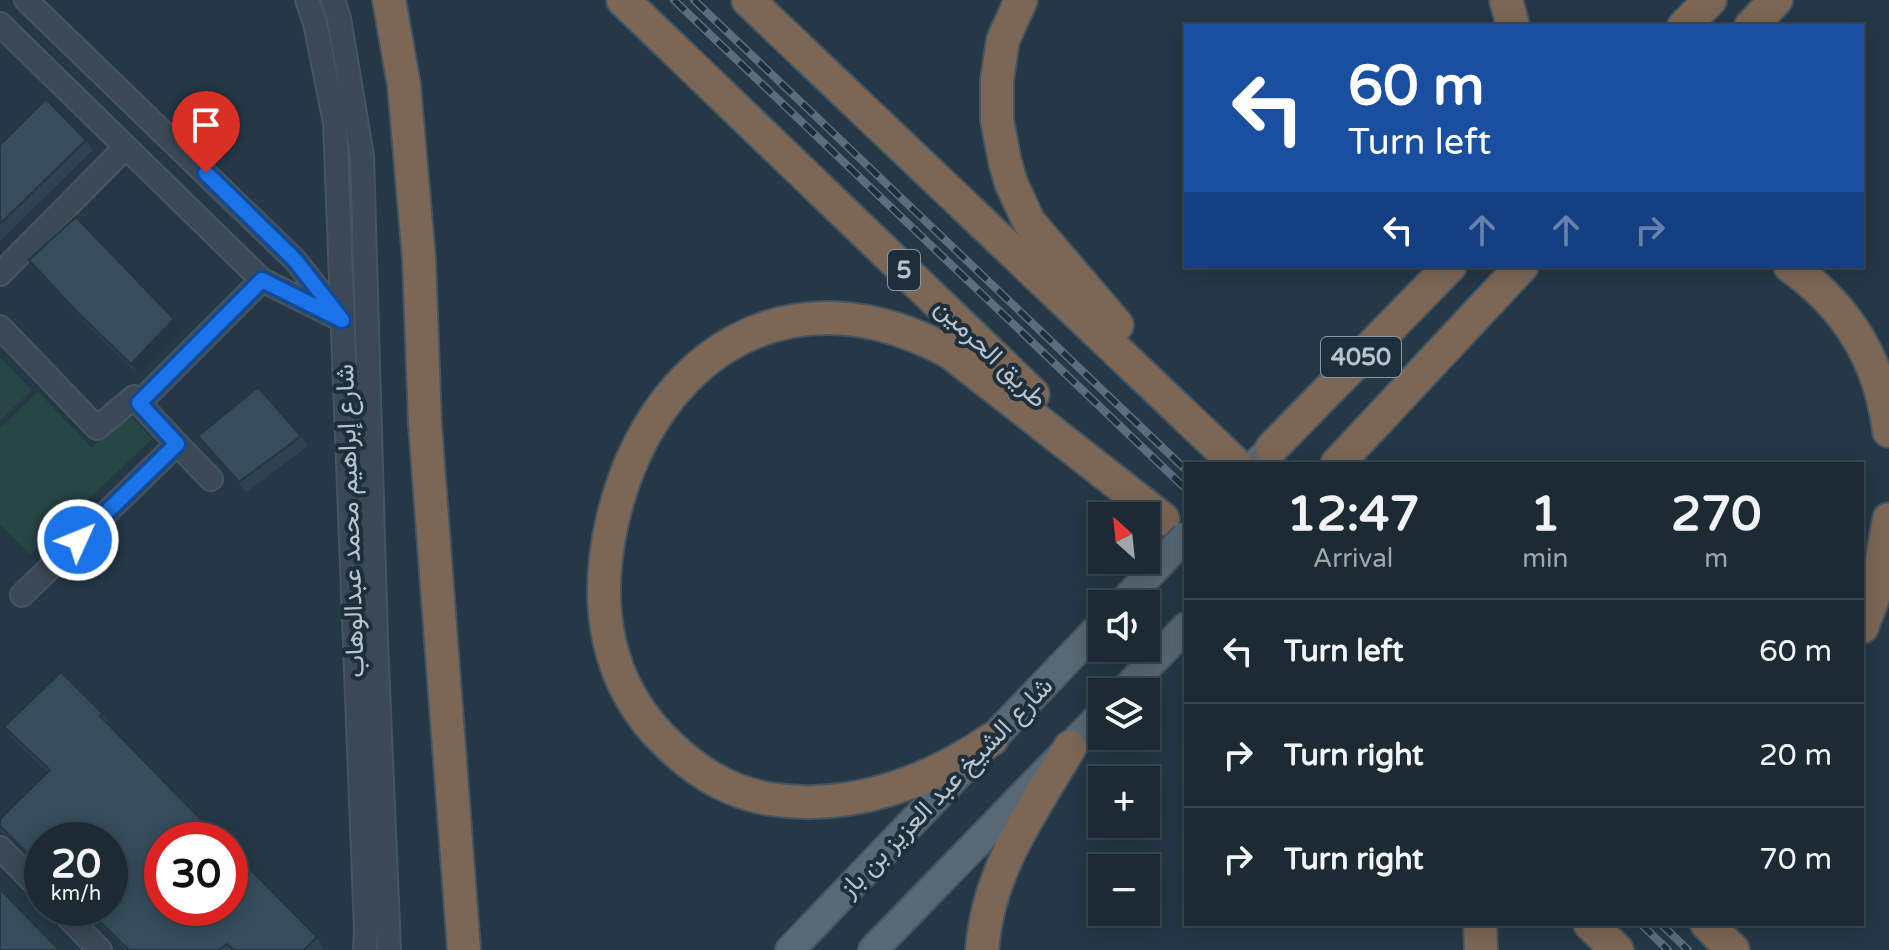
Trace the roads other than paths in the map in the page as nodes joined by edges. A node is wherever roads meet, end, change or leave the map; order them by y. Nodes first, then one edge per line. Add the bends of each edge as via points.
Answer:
1 (26, 0) edge
2 (307, 0) edge
3 (333, 0) edge
4 (389, 0) edge
5 (623, 0) edge
6 (748, 0) edge
7 (1021, 0) edge
8 (1506, 0) edge
9 (1710, 0) edge
10 (1776, 0) edge
11 (0, 24) edge
12 (1512, 24) edge
13 (1686, 24) edge
14 (1753, 24) edge
15 (126, 147) junction
16 (1520, 268) edge
17 (1541, 268) edge
18 (1793, 268) edge
19 (0, 274) edge
20 (1434, 278) edge
21 (262, 280) junction
22 (1493, 297) junction
23 (342, 320) junction
24 (0, 327) edge
25 (139, 403) junction
26 (1889, 431) edge
27 (177, 444) junction
28 (1264, 456) edge
29 (1229, 457) edge
30 (1339, 462) edge
31 (211, 479) dead end
32 (1889, 519) edge
33 (1178, 532) edge
34 (1134, 590) edge
35 (22, 595) dead end
36 (1864, 622) edge
37 (1184, 629) edge
38 (1088, 639) edge
39 (1137, 678) edge
40 (1088, 728) edge
41 (992, 739) junction
42 (1070, 747) junction
43 (0, 848) edge
44 (24, 873) edge
45 (77, 926) edge
46 (1480, 926) edge
47 (1592, 926) edge
48 (1709, 926) edge
49 (100, 950) edge
50 (365, 950) edge
51 (389, 950) edge
52 (464, 950) edge
53 (790, 950) edge
54 (873, 950) edge
55 (982, 950) edge
56 (1481, 950) edge
57 (1617, 950) edge
58 (1733, 950) edge

1 - 23 street via 295,260
2 - 23 street, شارع إبراهيم محمد عبدالوهاب via 335,123
3 - 51 street via 362,156
4 - 52 highway via 404,85 419,259 425,424
5 - 33 highway, طريق الحرمين / 5
6 - 29 highway
7 - 29 highway via 1003,40 996,100 1000,141 1019,203 1029,222
8 - 12 highway
9 - 13 highway
10 - 14 highway
11 - 15 street
15 - 19 street
15 - 21 street
16 - 22 highway
17 - 22 highway
18 - 26 highway via 1824,293 1853,329 1874,369
20 - 28 highway, 4050
21 - 23 street
21 - 25 street
22 - 30 highway
23 - 50 street, شارع إبراهيم محمد عبدالوهاب
24 - 25 street via 97,428 134,397
25 - 27 street
27 - 31 street
27 - 35 street
32 - 36 highway via 1877,588
33 - 34 main road, bridge
33 - 41 highway via 951,353 883,324 823,318 768,327 716,353 672,392 649,424 623,483 604,580 613,658 627,691 663,740 726,786 760,797 805,801 858,797 905,784
37 - 39 main road
38 - 41 main road, شارع الشيخ عبد العزيز بن باز
40 - 42 main road
41 - 53 main road, شارع الشيخ عبد العزيز بن باز
42 - 54 main road
42 - 55 highway via 1003,862 988,904
43 - 44 street
45 - 49 street
46 - 56 highway
47 - 57 highway
48 - 58 highway

